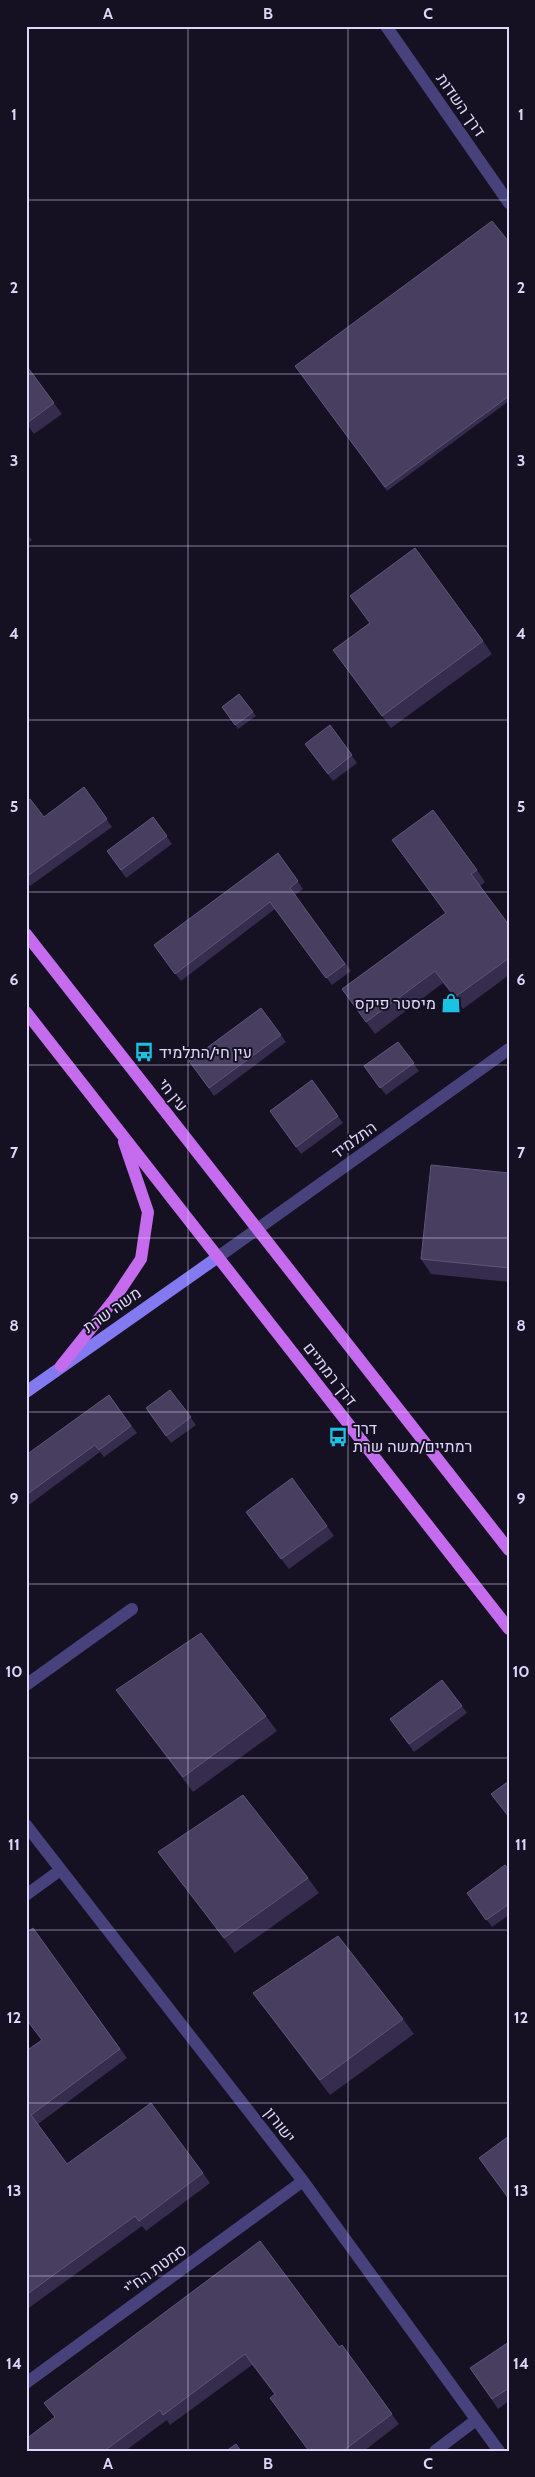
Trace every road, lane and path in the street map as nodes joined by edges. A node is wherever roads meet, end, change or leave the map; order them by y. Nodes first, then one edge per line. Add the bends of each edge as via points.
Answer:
1 (386, 26) edge
2 (509, 203) edge
3 (26, 934) edge
4 (26, 1012) edge
5 (509, 1049) edge
6 (121, 1133) junction
7 (258, 1228) junction
8 (218, 1256) junction
9 (61, 1366) junction
10 (26, 1392) edge
11 (509, 1550) edge
12 (132, 1608) dead end
13 (509, 1629) edge
14 (26, 1684) edge
15 (26, 1825) edge
16 (59, 1870) junction
17 (26, 1895) edge
18 (303, 2181) junction
19 (26, 2383) edge
20 (476, 2420) junction
21 (435, 2451) edge
22 (499, 2451) edge

1 - 2 street, דרך השדות
3 - 7 main road, עין חי
4 - 6 main road
5 - 7 street, התלמיד
6 - 8 main road
6 - 9 main road via 148,1212 141,1259 113,1301
7 - 8 street, התלמיד
7 - 11 main road, דרך רמתיים
8 - 9 street, משה שרת
8 - 13 main road, דרך רמתיים
9 - 10 street, משה שרת
12 - 14 street
15 - 16 street, ישורון
16 - 17 street
16 - 18 street, ישורון
18 - 19 street, סמטת הח"י
18 - 20 street, ישורון
20 - 21 street
20 - 22 street, ישורון

